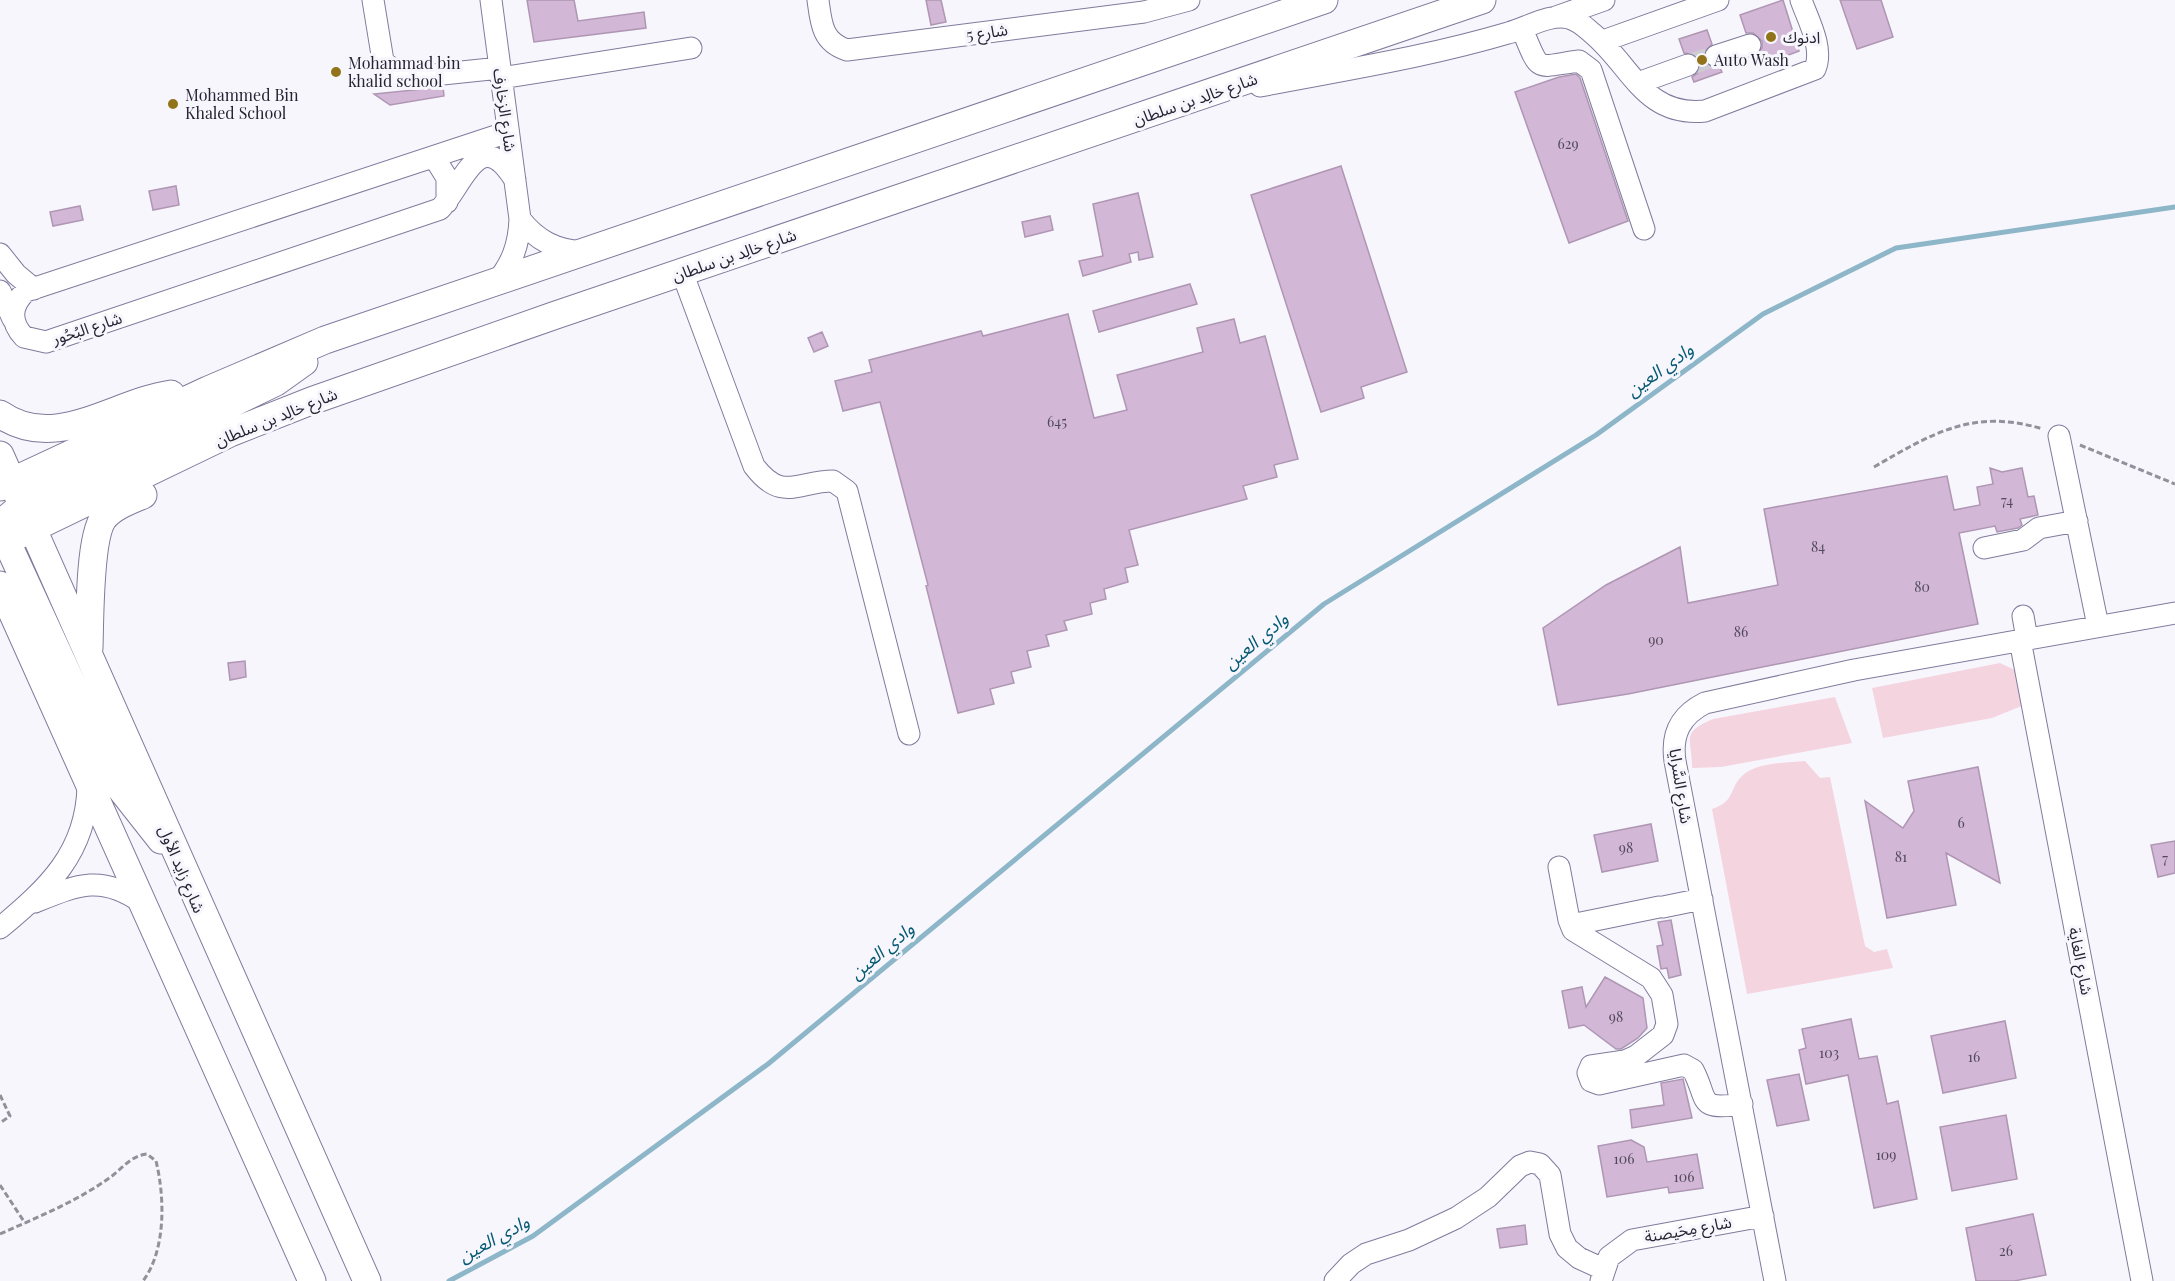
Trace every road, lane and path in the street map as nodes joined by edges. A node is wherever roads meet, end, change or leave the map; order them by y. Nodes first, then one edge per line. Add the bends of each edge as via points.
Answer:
1 (373, 0) edge
2 (491, 0) edge
3 (818, 0) edge
4 (1189, 0) edge
5 (1324, 0) edge
6 (1482, 0) edge
7 (1604, 0) edge
8 (1718, 0) edge
9 (1801, 0) edge
10 (1555, 17) junction
11 (1522, 29) junction
12 (1603, 41) junction
13 (1750, 45) dead end
14 (691, 48) dead end
15 (1716, 56) tunnel mouth
16 (1688, 65) tunnel mouth
17 (500, 73) junction
18 (1638, 83) junction
19 (1203, 97) junction
20 (508, 132) junction
21 (434, 157) junction
22 (515, 180) junction
23 (447, 202) junction
24 (520, 219) junction
25 (1644, 229) dead end
26 (584, 252) junction
27 (0, 254) edge
28 (682, 272) junction
29 (495, 284) junction
30 (34, 289) junction
31 (0, 291) edge
32 (13, 319) junction
33 (325, 340) junction
34 (208, 390) junction
35 (0, 414) edge
36 (230, 433) junction
37 (2059, 436) junction
38 (0, 455) edge
39 (1874, 467) dead end
40 (6, 484) edge
41 (2175, 484) edge
42 (2077, 521) junction
43 (8, 523) edge
44 (1984, 548) dead end
45 (0, 585) edge
46 (2175, 613) edge
47 (2023, 616) dead end
48 (0, 623) edge
49 (2098, 626) junction
50 (2024, 639) junction
51 (89, 659) junction
52 (38, 673) junction
53 (909, 734) dead end
54 (88, 787) junction
55 (177, 855) junction
56 (1559, 867) dead end
57 (1702, 899) junction
58 (141, 902) junction
59 (29, 904) junction
60 (1570, 925) junction
61 (0, 928) edge
62 (0, 1095) edge
63 (1742, 1104) junction
64 (0, 1123) edge
65 (0, 1185) edge
66 (1763, 1216) junction
67 (25, 1223) junction
68 (0, 1234) edge
69 (1602, 1275) edge
70 (143, 1281) edge
71 (312, 1281) edge
72 (367, 1281) edge
73 (1335, 1281) edge
74 (1774, 1281) edge
75 (2142, 1281) edge

1 - 17 street via 383,61 399,75
2 - 17 street, شارع الزخارف
3 - 4 street, شارع 5 via 822,30 836,47 847,50 1126,14
5 - 26 main road
6 - 19 main road, شارع خالِد بن سلطان
7 - 10 street
8 - 12 street
9 - 18 street via 1819,60 1808,74 1705,111 1690,112 1660,104
10 - 11 street
10 - 12 street via 1580,22
11 - 19 street via 1440,50
11 - 25 street via 1540,64 1554,67 1579,61 1589,65
12 - 18 street
13 - 15 street
14 - 17 street
16 - 18 street
17 - 20 street, شارع الزخارف
19 - 28 main road, شارع خالِد بن سلطان
20 - 21 street
20 - 22 street, شارع الزخارف
21 - 23 street via 447,178
21 - 30 street
22 - 23 street via 504,162 480,158 470,165
22 - 24 street, شارع الزخارف
23 - 32 street, شارع البُحُور via 440,209 45,342 24,337
24 - 26 street via 554,247
24 - 29 street, شارع الزخارف via 512,261
26 - 29 main road
27 - 30 street
28 - 36 main road, شارع خالِد بن سلطان via 427,359
28 - 53 street via 760,474 777,486 796,488 833,481 847,491
29 - 33 main road
30 - 32 street via 18,298
31 - 32 street, شارع البُحُور
33 - 34 main road
33 - 43 main road via 310,357 276,382
34 - 35 main road via 141,400 73,427 19,424
34 - 40 main road
36 - 43 main road, شارع خالِد بن سلطان
36 - 51 main road via 190,470 119,506 104,519 97,538 90,596
37 - 39 path via 2012,421 1963,424 1932,434
37 - 41 path
37 - 42 street
38 - 40 main road, شارع زايد الأول
40 - 43 main road, شارع زايد الأول
42 - 44 street via 2039,528 2023,540
42 - 49 street
43 - 51 main road, شارع زايد الأول
43 - 55 main road via 120,788 146,824
45 - 52 main road
46 - 49 street, شارع السَّرايا
47 - 50 street, شارع الغاية
48 - 52 main road via 13,634
49 - 50 street, شارع السَّرايا
50 - 57 street, شارع السَّرايا via 1854,670 1716,701 1686,715 1676,733 1673,752
50 - 75 street, شارع الغاية
51 - 55 main road, شارع زايد الأول
52 - 54 main road
54 - 58 main road
54 - 59 street via 88,809 74,851
55 - 72 main road, شارع زايد الأول
56 - 60 street
57 - 60 street
57 - 63 street, شارع السَّرايا
58 - 59 street via 107,885 87,884
58 - 71 main road
59 - 61 street
60 - 63 street via 1577,934 1651,978 1662,995 1667,1024 1664,1035 1636,1056 1591,1066 1591,1080 1599,1084 1684,1065 1693,1070 1701,1095 1711,1104
62 - 64 path via 10,1116
63 - 66 street, شارع السَّرايا
65 - 67 path
66 - 69 street, شارع مِحَيصنة via 1632,1240 1609,1257
66 - 74 street, شارع السَّرايا
67 - 68 path
67 - 70 path via 97,1186 136,1156 147,1154 156,1161 162,1213 157,1251
69 - 73 street via 1567,1248 1559,1227 1550,1175 1545,1166 1530,1162 1456,1218 1366,1254

